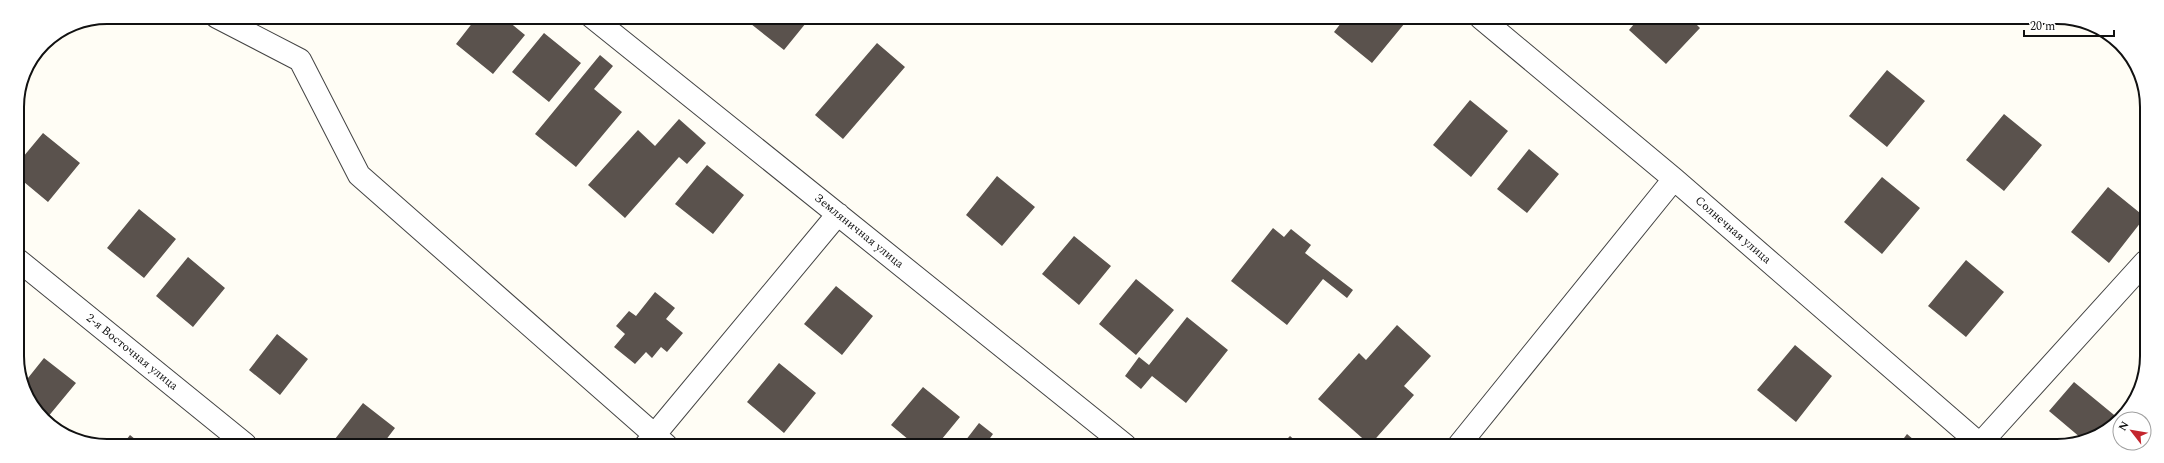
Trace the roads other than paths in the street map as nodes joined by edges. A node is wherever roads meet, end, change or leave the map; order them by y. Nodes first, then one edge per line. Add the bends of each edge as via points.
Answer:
1 (231, 24) edge
2 (601, 24) edge
3 (1489, 24) edge
4 (1674, 179) junction
5 (838, 214) junction
6 (24, 265) edge
7 (2140, 268) edge
8 (239, 439) edge
9 (653, 439) edge
10 (657, 439) edge
11 (1118, 439) edge
12 (1464, 439) edge
13 (1974, 439) edge
14 (1986, 439) edge

1 - 9 street via 300,60 359,175
2 - 5 street, Земляничная улица
3 - 4 street, Солнечная улица
4 - 12 street
4 - 13 street, Солнечная улица
5 - 10 street
5 - 11 street, Земляничная улица
6 - 8 street, 2-я Восточная улица
7 - 14 street

